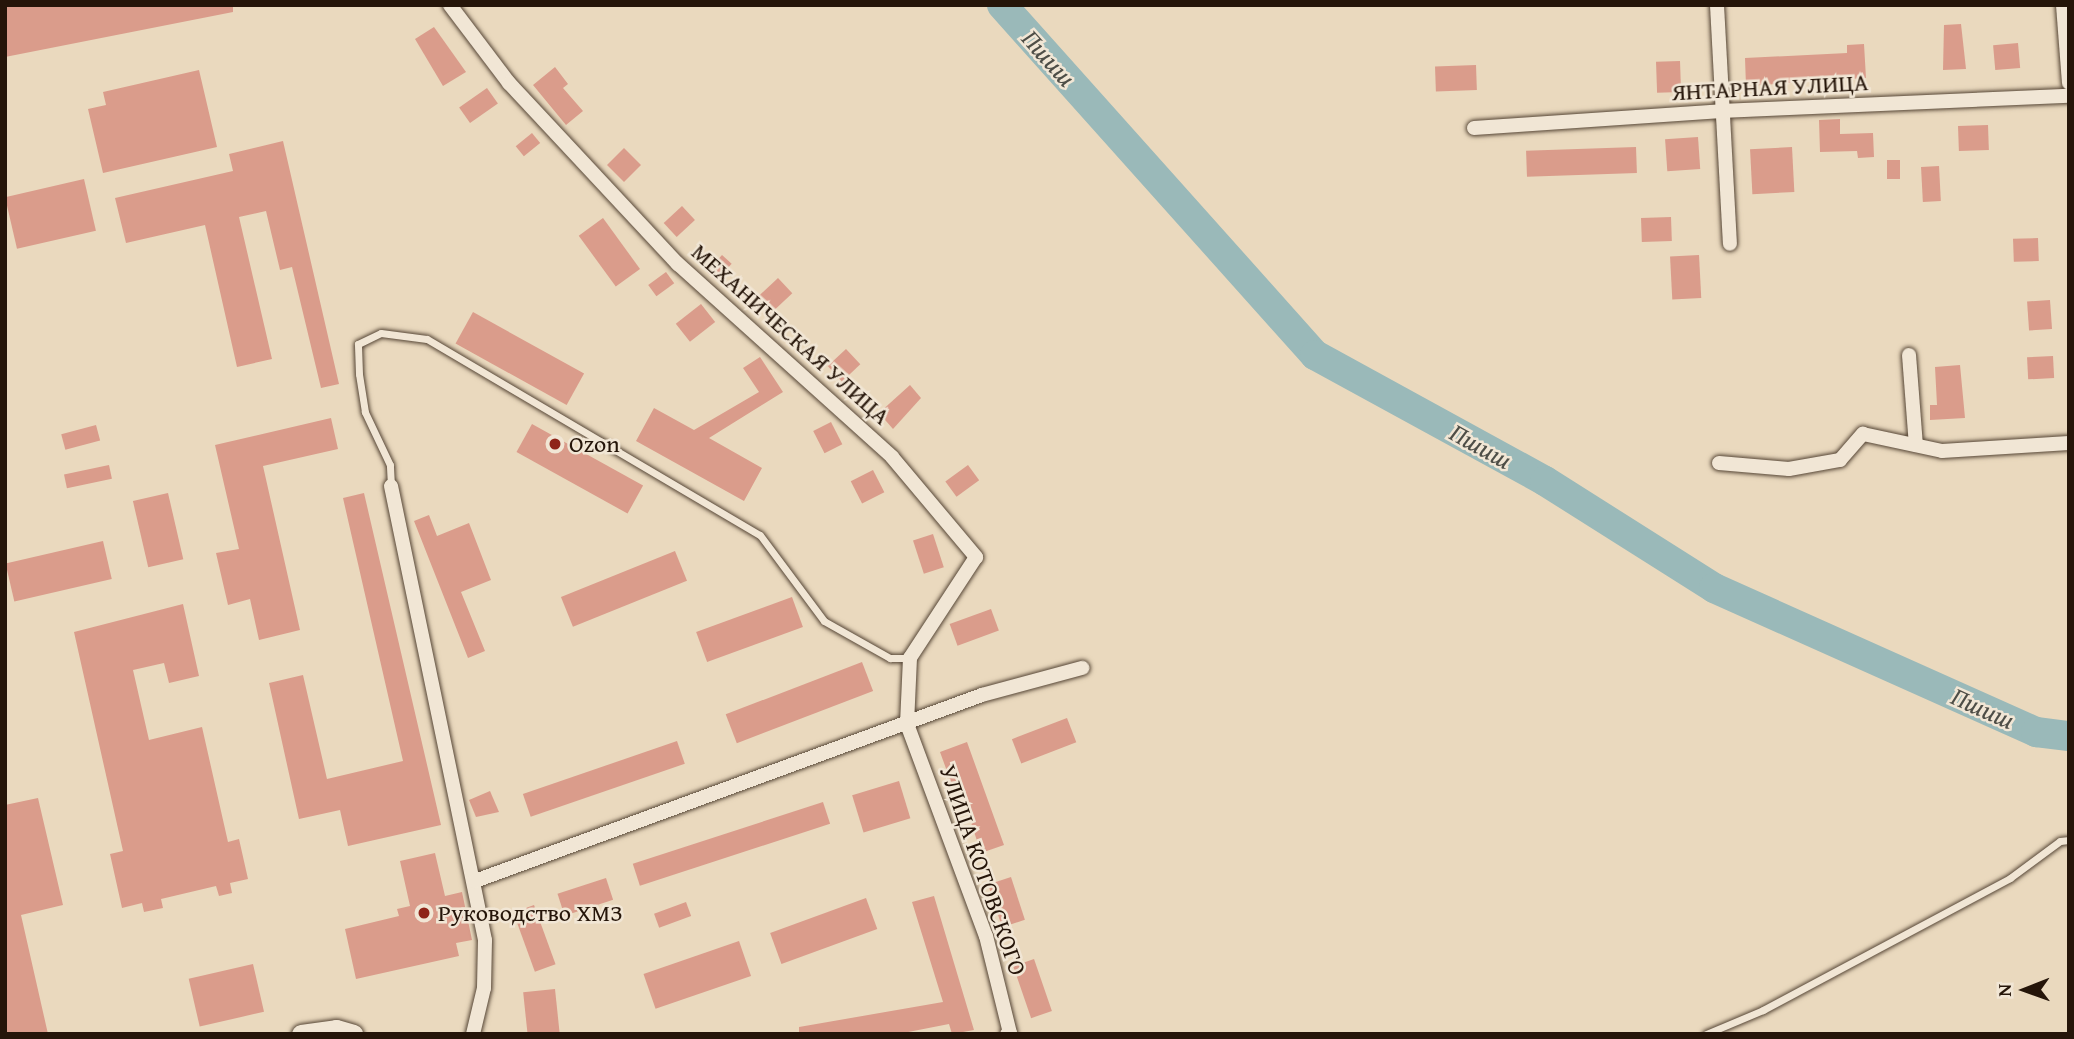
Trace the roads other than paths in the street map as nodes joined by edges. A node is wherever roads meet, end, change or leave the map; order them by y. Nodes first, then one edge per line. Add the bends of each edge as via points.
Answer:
1 (450, 5) edge
2 (1717, 5) edge
3 (2063, 5) edge
4 (2069, 83) edge
5 (2069, 96) edge
6 (1721, 111) junction
7 (1474, 128) dead end
8 (1730, 244) dead end
9 (1909, 355) dead end
10 (2069, 443) edge
11 (1916, 445) junction
12 (1719, 463) dead end
13 (391, 486) joint
14 (910, 658) junction
15 (1082, 668) dead end
16 (907, 724) junction
17 (2069, 840) edge
18 (475, 881) junction
19 (1008, 1033) edge
20 (301, 1034) edge
21 (354, 1034) edge
22 (473, 1034) edge
23 (1706, 1034) edge

1 - 14 street, МЕХАНИЧЕСКАЯ УЛИЦА via 509,83 678,264 892,457 976,557
2 - 6 street
3 - 4 street
5 - 6 street, ЯНТАРНАЯ УЛИЦА
6 - 7 street, ЯНТАРНАЯ УЛИЦА
6 - 8 street
9 - 11 street
10 - 11 street via 1942,451
11 - 12 street via 1863,434 1840,460 1788,469
13 - 14 lane via 390,465 365,412 359,374 358,345 381,333 427,339 760,535 824,621 890,658
13 - 18 street
14 - 16 street
15 - 16 street via 982,695
16 - 18 street
16 - 19 street, УЛИЦА КОТОВСКОГО via 986,936
17 - 23 lane via 2060,841 2010,878 1763,1010
18 - 22 street via 485,940 484,989
20 - 21 main road via 336,1029

